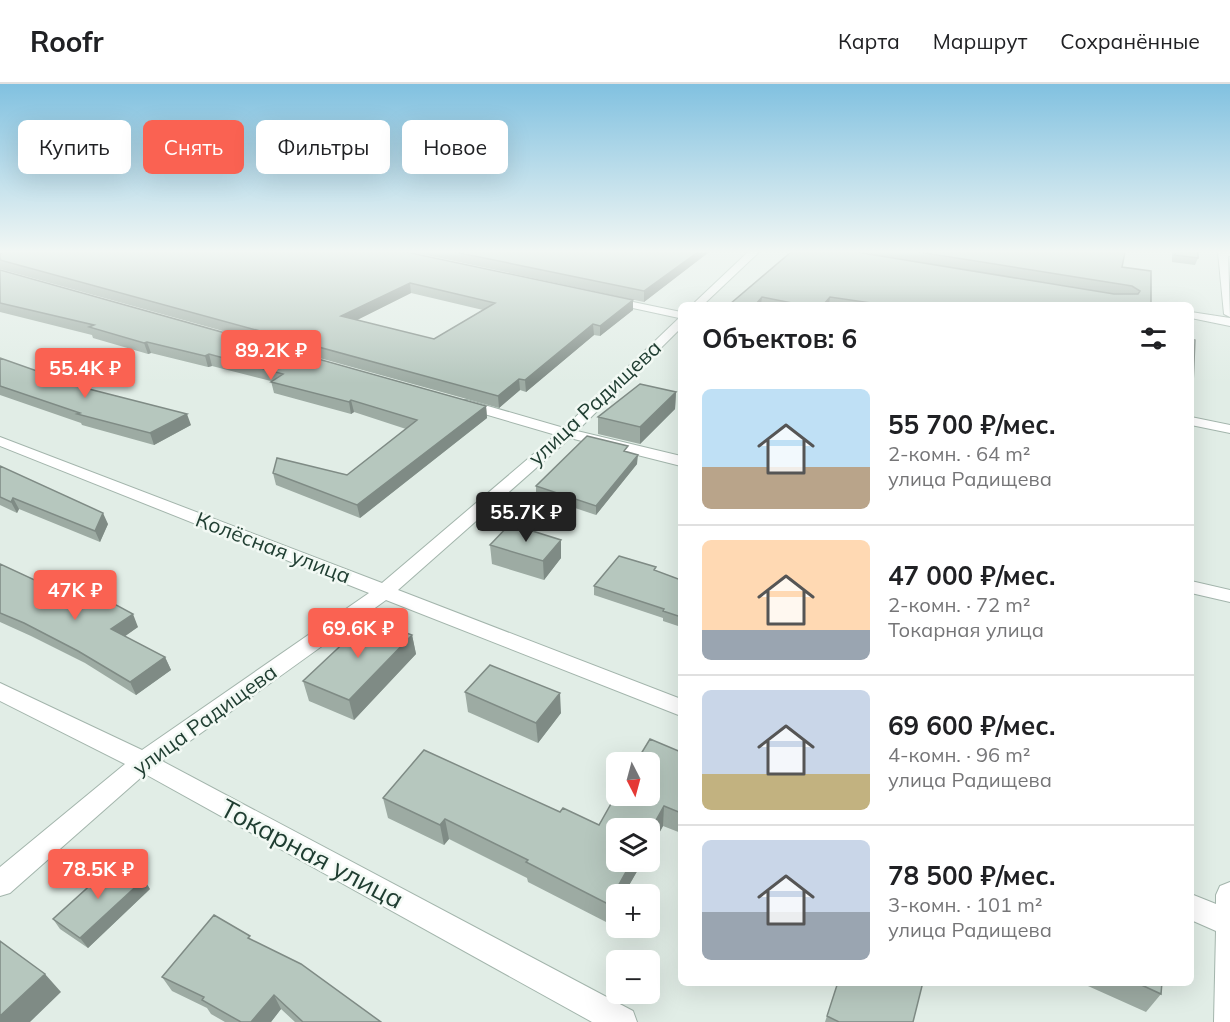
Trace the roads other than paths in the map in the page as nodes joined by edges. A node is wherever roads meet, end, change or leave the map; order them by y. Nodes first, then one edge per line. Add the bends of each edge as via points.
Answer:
1 (1228, 296) edge
2 (599, 297) edge
3 (678, 314) edge
4 (1230, 314) edge
5 (1194, 316) edge
6 (1230, 322) edge
7 (678, 324) edge
8 (454, 401) edge
9 (1194, 422) edge
10 (1230, 429) edge
11 (567, 433) junction
12 (0, 441) edge
13 (678, 460) edge
14 (1194, 588) edge
15 (384, 592) junction
16 (1230, 596) edge
17 (0, 691) edge
18 (678, 707) edge
19 (143, 762) junction
20 (0, 884) edge
21 (1194, 907) edge
22 (1230, 913) edge
23 (622, 1022) edge
24 (1229, 1022) edge

1 - 4 street
2 - 3 street
5 - 6 street
7 - 11 street, улица Радищева
8 - 11 street
9 - 10 street
11 - 13 street
11 - 15 street, улица Радищева
12 - 15 street, Колёсная улица
14 - 16 street
15 - 18 street, Колёсная улица
15 - 19 street, улица Радищева
17 - 19 street, Токарная улица
19 - 20 street, улица Радищева
19 - 23 street, Токарная улица
21 - 22 street
22 - 24 street

